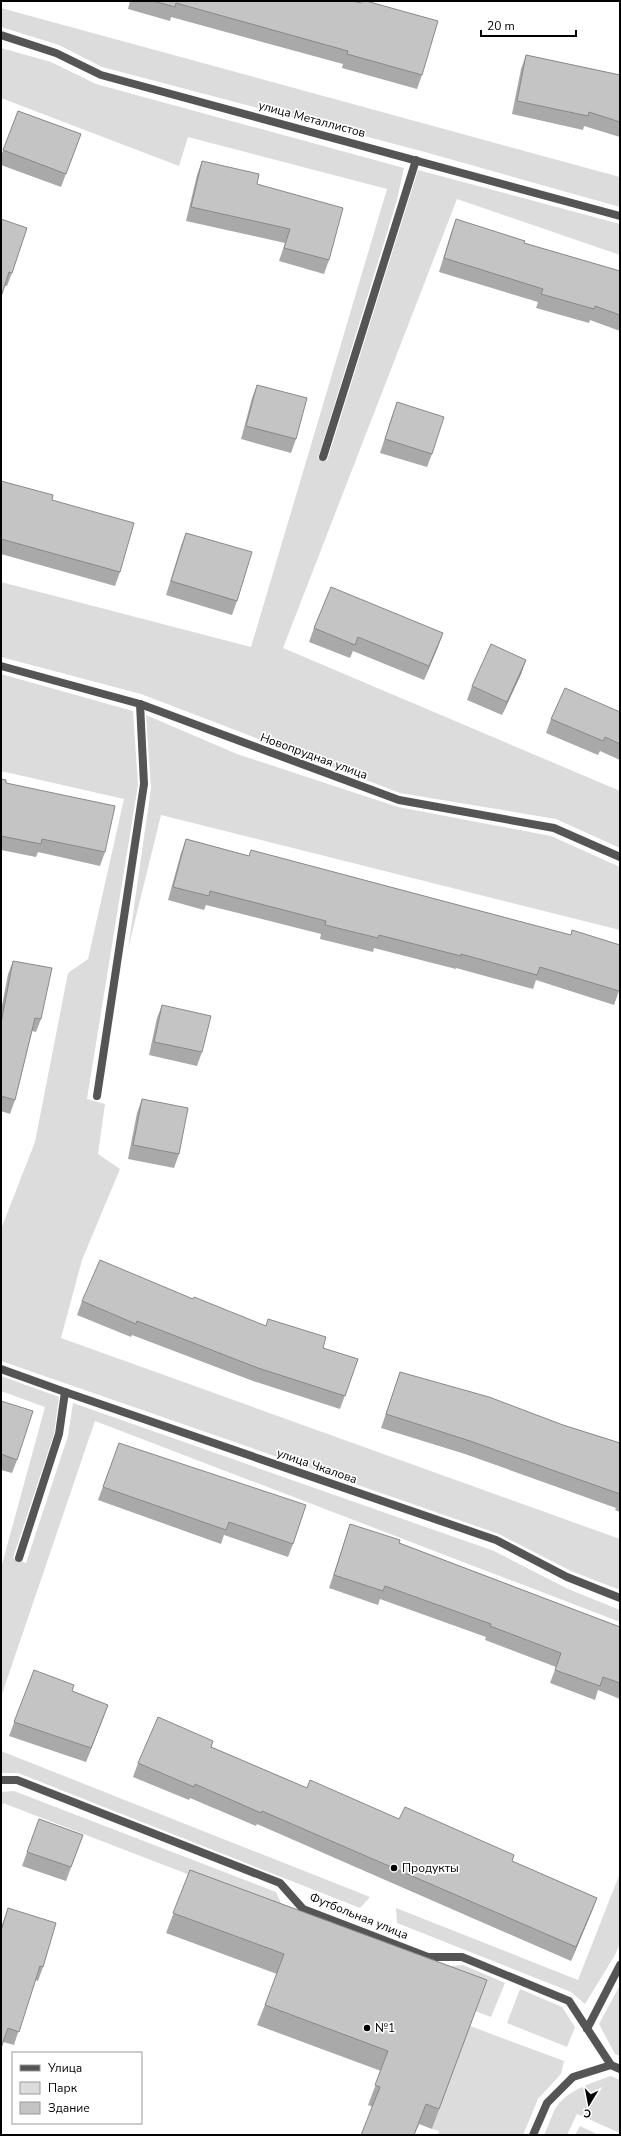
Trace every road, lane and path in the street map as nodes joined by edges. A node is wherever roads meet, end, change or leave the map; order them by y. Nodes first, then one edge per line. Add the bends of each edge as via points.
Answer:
1 (1, 35) edge
2 (416, 160) junction
3 (620, 216) edge
4 (323, 456) dead end
5 (1, 666) edge
6 (140, 704) junction
7 (620, 857) edge
8 (97, 1096) dead end
9 (1, 1369) edge
10 (65, 1392) junction
11 (19, 1558) dead end
12 (620, 1598) edge
13 (1, 1780) edge
14 (620, 1965) edge
15 (588, 2029) junction
16 (611, 2065) junction
17 (620, 2069) edge
18 (533, 2135) edge

1 - 2 street, улица Металлистов via 56,53 101,75
2 - 3 street, улица Металлистов
2 - 4 street
5 - 6 street, Новопрудная улица
6 - 7 street, Новопрудная улица via 399,800 554,828
6 - 8 street via 144,784
9 - 10 street, улица Чкалова
10 - 11 street via 59,1434
10 - 12 street, улица Чкалова via 496,1540 567,1577
13 - 15 street, Футбольная улица via 17,1780 280,1883 303,1909 428,1957 462,1957 569,2001
14 - 15 street
15 - 16 street, Футбольная улица
16 - 17 street
16 - 18 street via 573,2077 547,2103

